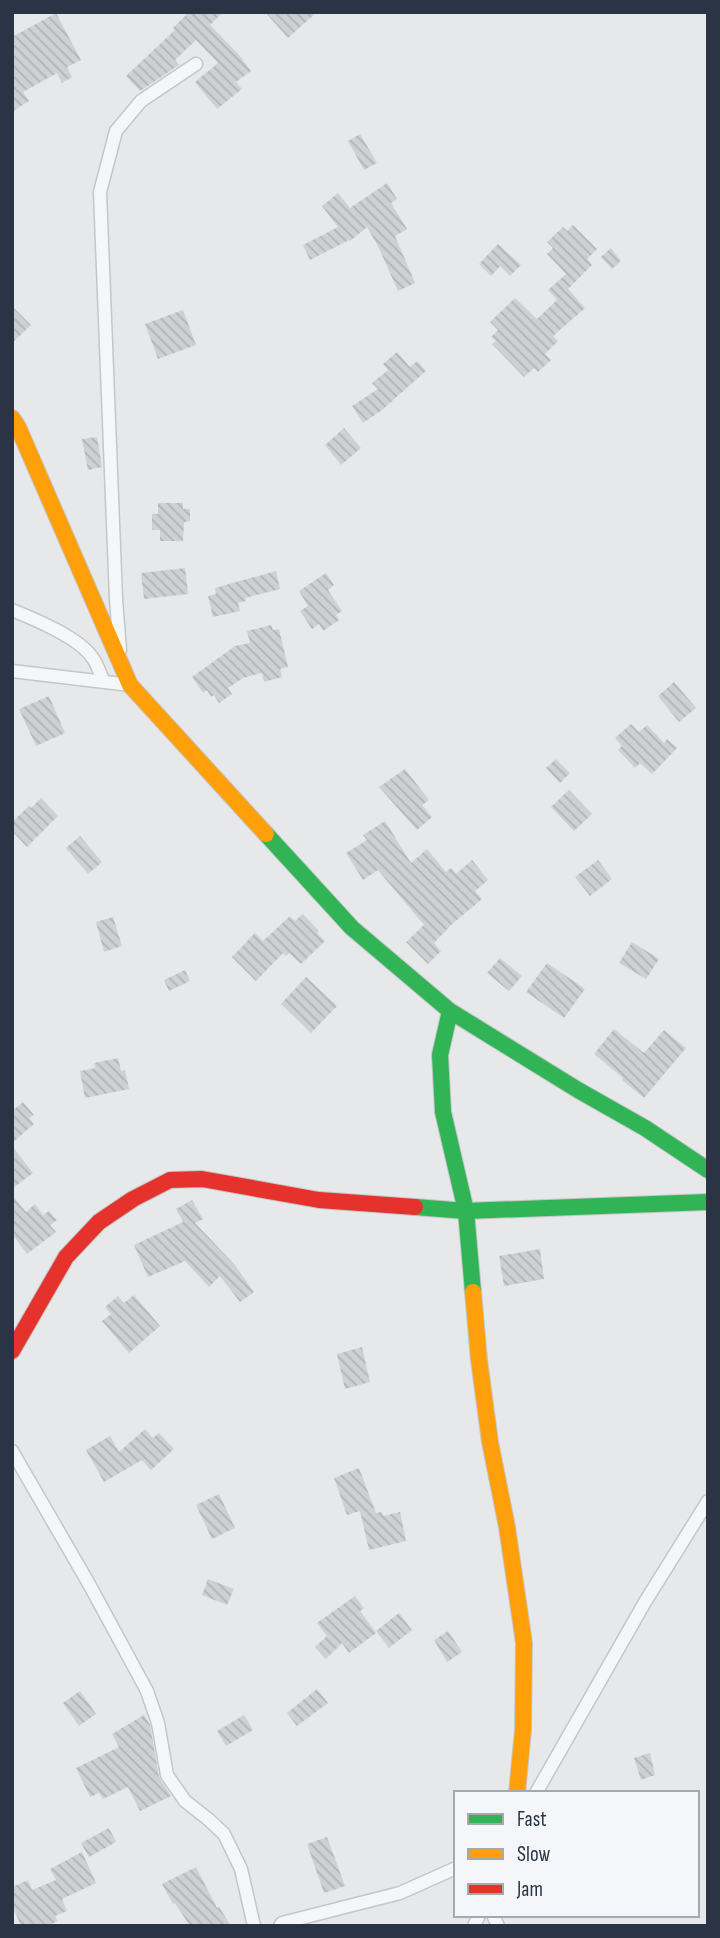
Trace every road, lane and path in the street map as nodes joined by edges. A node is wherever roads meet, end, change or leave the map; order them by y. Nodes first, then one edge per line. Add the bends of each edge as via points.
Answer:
1 (196, 64) dead end
2 (12, 418) edge
3 (12, 610) edge
4 (120, 659) junction
5 (12, 671) edge
6 (104, 682) junction
7 (130, 685) junction
8 (450, 1011) junction
9 (708, 1170) edge
10 (708, 1202) edge
11 (466, 1211) junction
12 (12, 1351) edge
13 (12, 1451) edge
14 (708, 1501) edge
15 (517, 1791) edge
16 (538, 1791) edge
17 (454, 1869) edge
18 (254, 1926) edge
19 (280, 1926) edge

1 - 4 street via 141,101 116,131 100,192
2 - 4 street
3 - 6 street via 76,643 92,657
4 - 7 street
5 - 6 street
6 - 7 street
7 - 8 street via 352,928
8 - 9 street
8 - 11 street via 440,1055 443,1112
10 - 11 street
11 - 12 street via 319,1200 202,1179 170,1180 99,1222 66,1257
11 - 15 street via 490,1442 524,1643
13 - 18 street via 147,1691 167,1774 185,1801 224,1834 241,1869
14 - 16 street
17 - 19 street via 400,1893

